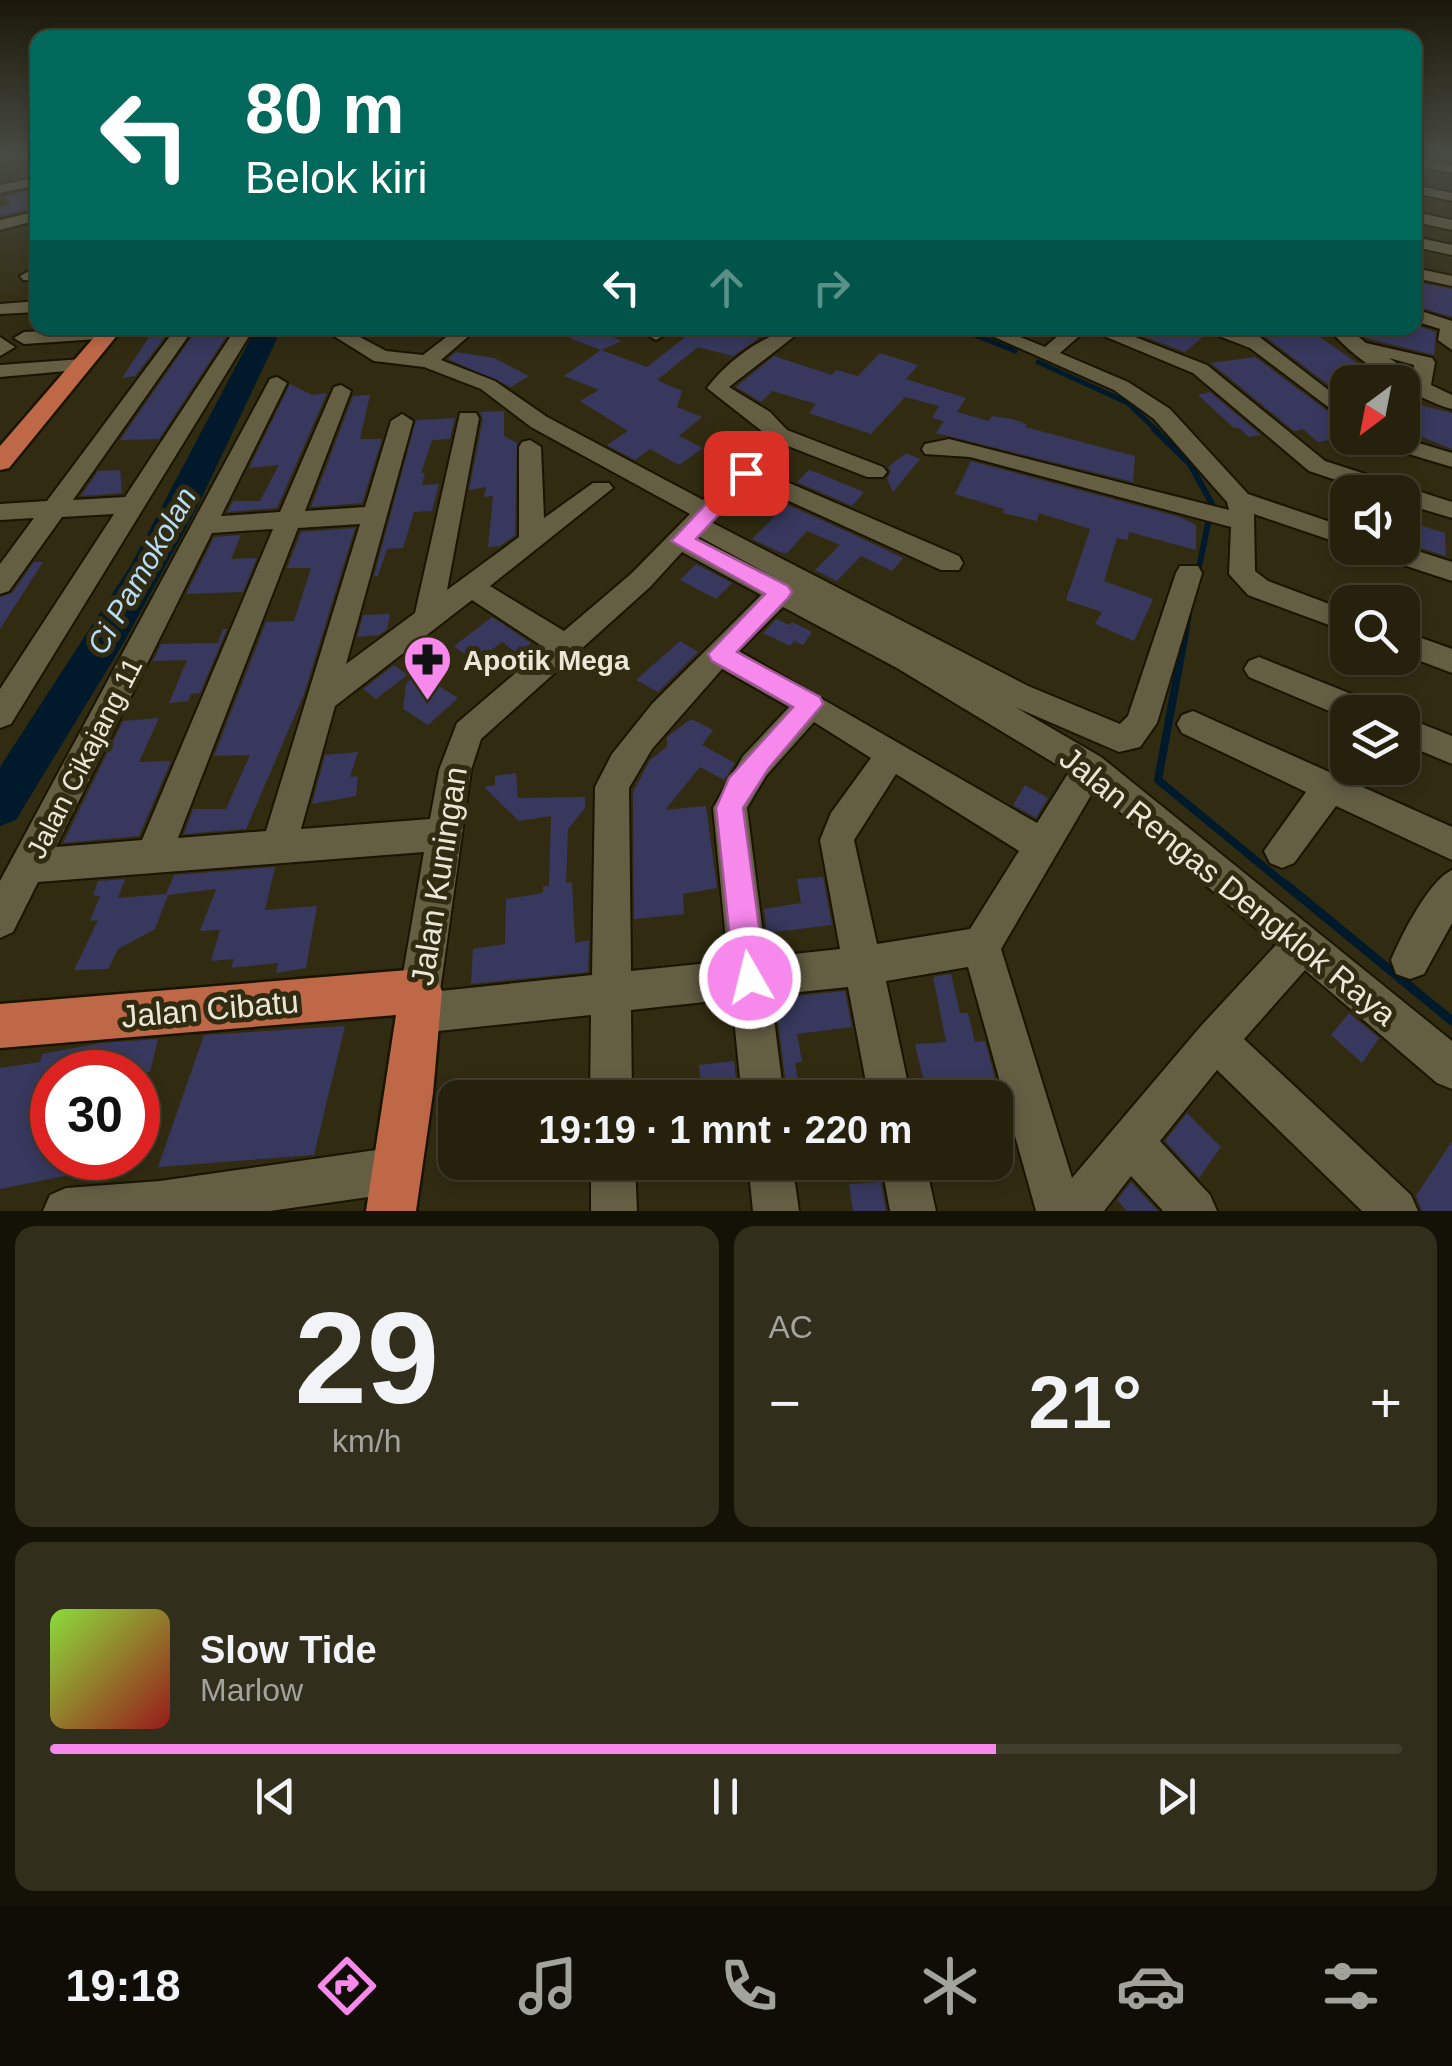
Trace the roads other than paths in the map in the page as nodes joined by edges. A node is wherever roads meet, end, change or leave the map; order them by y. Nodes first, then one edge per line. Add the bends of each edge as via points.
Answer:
1 (1422, 219) edge
2 (1452, 225) edge
3 (1422, 244) edge
4 (1452, 250) edge
5 (1422, 275) edge
6 (1452, 281) edge
7 (30, 307) edge
8 (0, 309) edge
9 (1422, 317) edge
10 (61, 335) edge
11 (107, 335) edge
12 (180, 335) edge
13 (241, 335) edge
14 (343, 335) edge
15 (460, 335) edge
16 (786, 335) edge
17 (1000, 335) edge
18 (1070, 335) edge
19 (1113, 335) edge
20 (1231, 335) edge
21 (1246, 335) edge
22 (1346, 335) edge
23 (24, 338) dead end
24 (1452, 344) edge
25 (1261, 346) junction
26 (1048, 354) junction
27 (2, 356) edge
28 (426, 361) junction
29 (82, 365) junction
30 (276, 383) dead end
31 (341, 391) dead end
32 (1330, 402) edge
33 (1452, 402) edge
34 (468, 418) dead end
35 (402, 421) dead end
36 (778, 436) junction
37 (530, 447) dead end
38 (933, 449) dead end
39 (1420, 450) edge
40 (1452, 460) edge
41 (0, 462) edge
42 (875, 472) dead end
43 (746, 473) junction
44 (1343, 475) edge
45 (602, 488) dead end
46 (1420, 500) edge
47 (134, 505) junction
48 (52, 509) junction
49 (1452, 510) edge
50 (0, 512) edge
51 (1235, 513) junction
52 (373, 515) junction
53 (290, 519) junction
54 (204, 524) junction
55 (695, 526) junction
56 (1330, 532) edge
57 (532, 539) junction
58 (1420, 561) edge
59 (950, 563) dead end
60 (1188, 572) dead end
61 (1452, 572) edge
62 (0, 584) edge
63 (470, 586) junction
64 (780, 592) junction
65 (1330, 614) edge
66 (428, 619) junction
67 (337, 642) junction
68 (391, 644) junction
69 (566, 648) junction
70 (1420, 649) edge
71 (720, 654) junction
72 (1452, 661) edge
73 (1259, 669) dead end
74 (1330, 698) edge
75 (318, 702) junction
76 (811, 704) junction
77 (0, 716) edge
78 (1193, 724) dead end
79 (1420, 737) edge
80 (1452, 750) edge
81 (892, 754) junction
82 (1090, 766) junction
83 (1330, 788) junction
84 (444, 834) junction
85 (279, 844) junction
86 (1452, 844) edge
87 (1044, 846) junction
88 (1282, 850) dead end
89 (154, 856) junction
90 (28, 866) junction
91 (1452, 888) edge
92 (0, 919) edge
93 (1302, 944) junction
94 (981, 946) junction
95 (1410, 960) dead end
96 (863, 966) junction
97 (750, 978) junction
98 (610, 991) junction
99 (420, 1002) junction
100 (0, 1026) edge
101 (1214, 1040) junction
102 (1452, 1068) edge
103 (611, 1080) edge
104 (761, 1080) edge
105 (886, 1080) edge
106 (1132, 1143) junction
107 (613, 1180) edge
108 (772, 1180) edge
109 (907, 1180) edge
110 (394, 1191) edge
111 (159, 1208) edge
112 (66, 1211) edge
113 (614, 1211) edge
114 (776, 1211) edge
115 (913, 1211) edge
116 (1059, 1211) edge
117 (1074, 1211) edge
118 (1194, 1211) edge
119 (1395, 1211) edge

1 - 2 street
3 - 4 street
5 - 6 street
7 - 8 street
9 - 24 street via 1450,326
10 - 23 street
11 - 29 main road
12 - 48 street
13 - 47 street
14 - 28 street via 382,357
15 - 28 street
16 - 36 street via 718,388 762,416
17 - 26 street
18 - 26 street
19 - 44 street via 1200,370 1316,466
20 - 25 street
21 - 25 street
22 - 33 street via 1420,388
25 - 32 street
26 - 51 street via 1148,402
27 - 29 street
28 - 55 street via 488,385
29 - 41 main road
30 - 54 street, Jalan Cikajang 11
31 - 53 street
34 - 66 street
35 - 52 street
36 - 42 street
36 - 43 street, Jalan Kuningan
37 - 57 street
38 - 51 street via 972,450 1189,508
39 - 40 street
43 - 55 street, Jalan Kuningan
43 - 59 street
45 - 57 street
46 - 49 street
47 - 48 street
47 - 77 street
48 - 50 street
48 - 62 street
51 - 56 street
51 - 65 street via 1246,579
52 - 53 street
52 - 67 street
53 - 54 street
53 - 89 street
54 - 90 street, Jalan Cikajang 11
55 - 60 street via 1018,695 1118,738 1141,723
55 - 64 street, Jalan Rengas Dengklok Raya
55 - 69 street, Jalan Kuningan
57 - 63 street
58 - 61 street
63 - 66 street
63 - 69 street
64 - 71 street
64 - 82 street, Jalan Rengas Dengklok Raya
66 - 68 street
67 - 68 street
67 - 75 street
68 - 75 street
69 - 84 street, Jalan Kuningan via 468,732
70 - 72 street
71 - 76 street
71 - 98 street via 627,759 612,787
73 - 74 street
75 - 85 street
76 - 81 street
76 - 97 street via 759,760 730,808
78 - 83 street
79 - 80 street
81 - 87 street
81 - 96 street via 837,840
82 - 87 street
82 - 93 street, Jalan Rengas Dengklok Raya
83 - 86 street
83 - 88 street
84 - 85 street
84 - 99 street, Jalan Kuningan
85 - 89 street
87 - 94 street
89 - 90 street
90 - 92 street, Jalan Cikajang 11
91 - 95 street
93 - 101 street
93 - 102 street, Jalan Rengas Dengklok Raya
94 - 96 street
94 - 116 street
96 - 97 street
96 - 105 street
97 - 98 street
97 - 104 street
98 - 99 street
98 - 103 street
99 - 100 main road, Jalan Cibatu
99 - 110 main road, Jalan Kuningan
101 - 106 street
101 - 119 street
106 - 117 street
106 - 118 street
107 - 113 street
108 - 114 street
109 - 115 street
110 - 111 street
111 - 112 street

